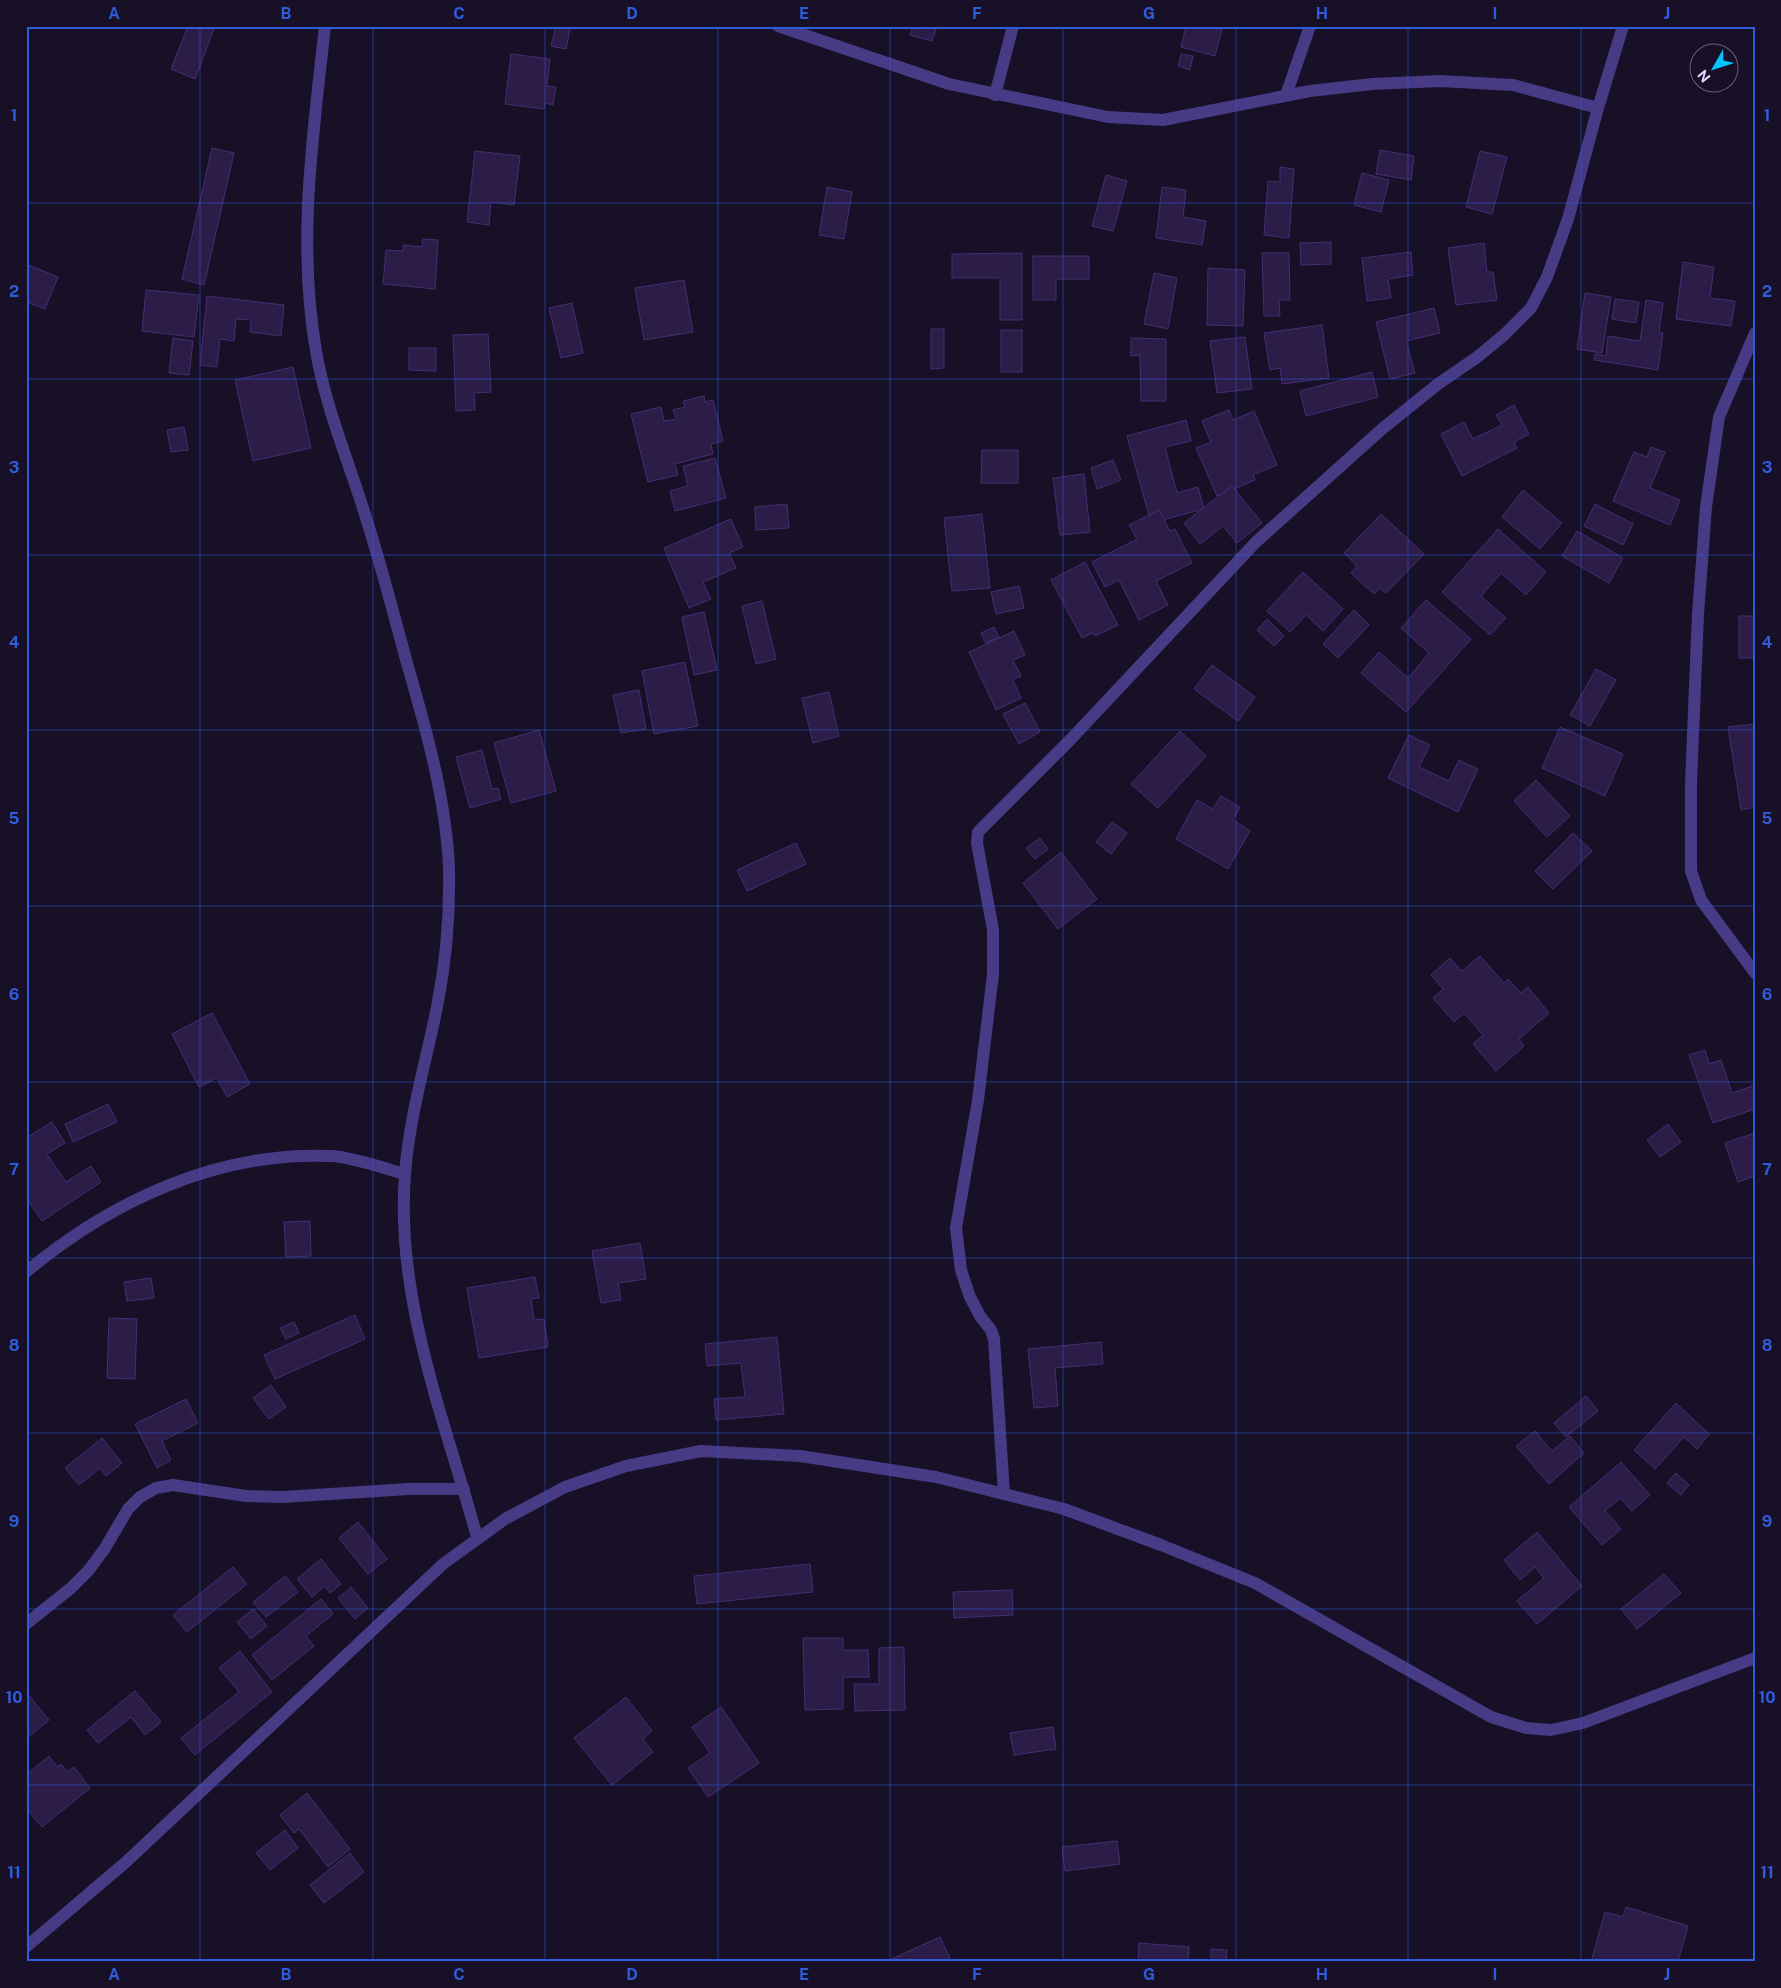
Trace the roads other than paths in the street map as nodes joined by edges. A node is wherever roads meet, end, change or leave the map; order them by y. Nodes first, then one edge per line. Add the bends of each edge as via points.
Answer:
1 (325, 26) edge
2 (778, 26) edge
3 (1013, 26) edge
4 (1310, 26) edge
5 (1623, 26) edge
6 (994, 95) junction
7 (1286, 95) junction
8 (1598, 108) junction
9 (1755, 333) edge
10 (1755, 973) edge
11 (405, 1174) junction
12 (26, 1272) edge
13 (464, 1489) junction
14 (1004, 1494) junction
15 (477, 1538) junction
16 (26, 1624) edge
17 (1755, 1658) edge
18 (26, 1947) edge

1 - 11 street via 309,161 306,240 316,350 328,408 367,520 427,731 444,820 449,868 446,952
2 - 6 street via 949,84
3 - 6 street
4 - 7 street
5 - 8 street
6 - 7 street via 1108,117 1163,120
7 - 8 street via 1372,84 1440,81 1513,85
8 - 14 street via 1568,219 1547,277 1531,308 1504,335 1382,428 1256,542 1071,739 978,832 977,843 994,930 993,974 978,1100 956,1228 961,1270 970,1297 994,1339
9 - 10 street via 1719,417 1706,508 1691,783 1691,871 1701,900
11 - 12 street via 332,1156 269,1158 218,1168 162,1187 99,1220
11 - 13 street via 406,1239 424,1354
13 - 15 street
13 - 16 street via 283,1497 201,1491 173,1485 156,1488 128,1509 105,1548 72,1588
14 - 15 street via 936,1477 800,1456 701,1451 626,1466 565,1487
14 - 17 street via 1064,1509 1255,1583 1491,1717 1526,1728 1551,1730 1583,1723
15 - 18 street via 443,1564 126,1862

